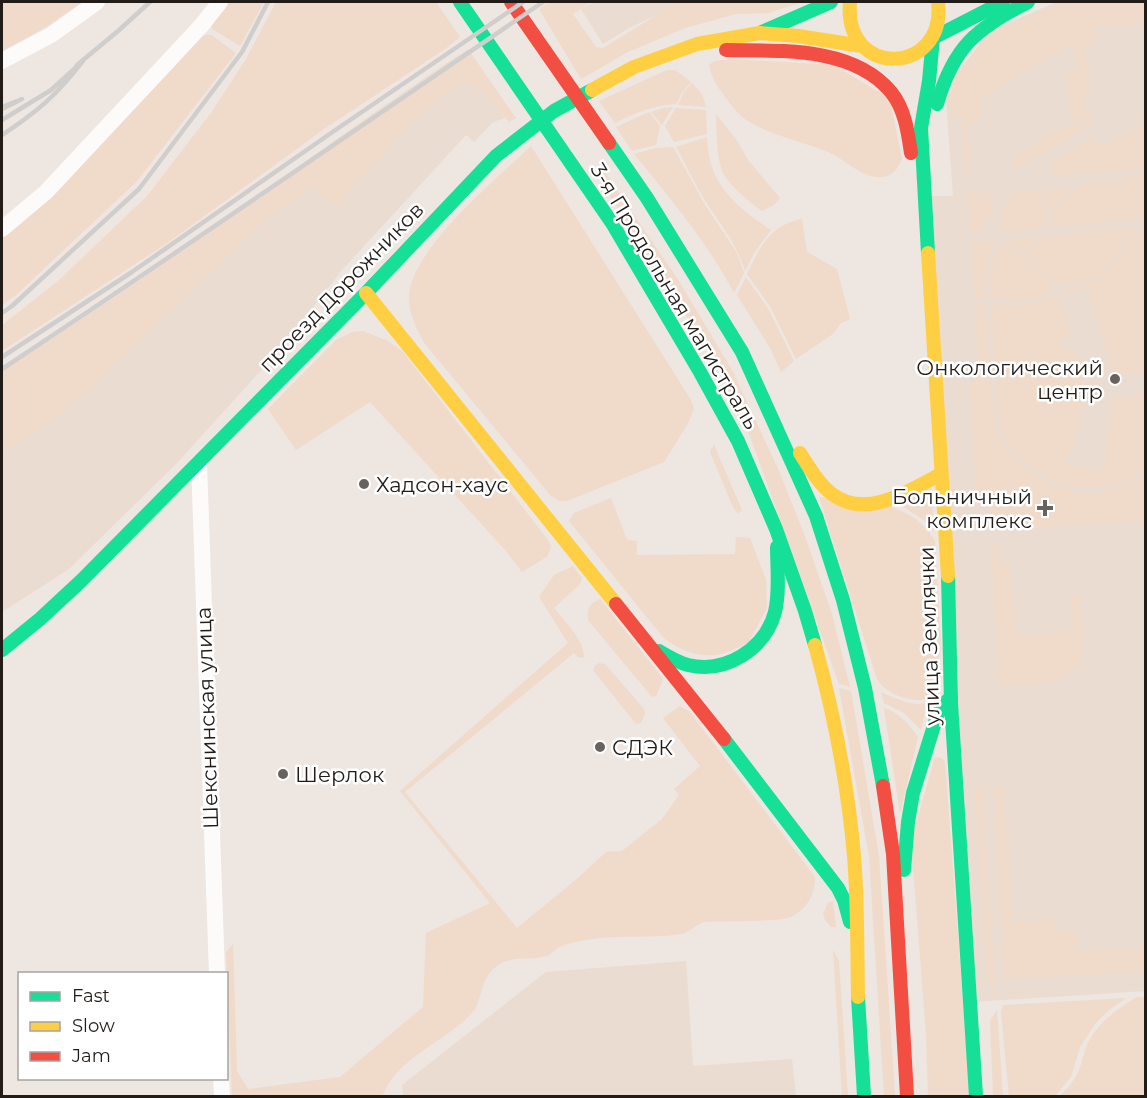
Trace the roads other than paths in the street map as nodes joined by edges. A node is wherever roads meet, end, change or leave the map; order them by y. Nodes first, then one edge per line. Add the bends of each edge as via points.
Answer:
1 (97, 2) edge
2 (220, 2) edge
3 (460, 2) edge
4 (511, 2) edge
5 (831, 2) edge
6 (850, 2) edge
7 (938, 2) edge
8 (1003, 2) edge
9 (1028, 2) edge
10 (760, 33) junction
11 (933, 38) junction
12 (697, 44) junction
13 (866, 50) junction
14 (2, 61) edge
15 (921, 128) junction
16 (924, 190) junction
17 (2, 229) edge
18 (366, 293) junction
19 (742, 352) junction
20 (199, 463) junction
21 (941, 474) junction
22 (776, 530) junction
23 (643, 639) junction
24 (2, 650) edge
25 (951, 697) junction
26 (217, 972) edge
27 (903, 1017) junction
28 (859, 1018) junction
29 (221, 1080) edge
30 (222, 1096) edge
31 (864, 1096) edge
32 (907, 1096) edge
33 (976, 1096) edge

1 - 14 street via 51,35
2 - 17 street via 46,192
3 - 22 main road, 3-я Продольная магистраль via 612,223 738,441
4 - 19 main road, 3-я Продольная магистраль via 647,198
5 - 10 main road, проезд Дорожников
6 - 13 main road via 849,23 853,35
7 - 11 main road, улица Землячки via 938,26
8 - 11 main road
9 - 16 main road via 984,27 953,59 932,126
10 - 12 main road, проезд Дорожников
10 - 13 main road, проезд Дорожников via 798,36
11 - 13 main road, проезд Дорожников via 912,56 898,59
11 - 15 main road, улица Землячки
12 - 16 main road via 720,50 808,54 867,70 892,92
12 - 18 main road, проезд Дорожников via 634,67 554,111 496,156
13 - 15 main road via 900,81
15 - 16 main road, улица Землячки
16 - 21 main road, улица Землячки
18 - 20 main road, проезд Дорожников
18 - 23 main road
19 - 21 main road via 808,467 835,497 847,504 868,506 901,495
19 - 27 main road, 3-я Продольная магистраль via 816,516 865,688 892,855
20 - 24 main road, проезд Дорожников via 81,581
20 - 26 street, Шекснинская улица
21 - 25 main road, улица Землячки
22 - 23 main road via 778,597 766,633 753,650 734,662 699,667 666,656
22 - 28 main road, 3-я Продольная магистраль via 829,696 842,767 854,856
23 - 28 main road via 838,888 849,913
25 - 27 main road via 937,717 908,822 903,880
25 - 33 main road, улица Землячки
27 - 32 main road, 3-я Продольная магистраль
28 - 31 main road, 3-я Продольная магистраль
29 - 30 street

